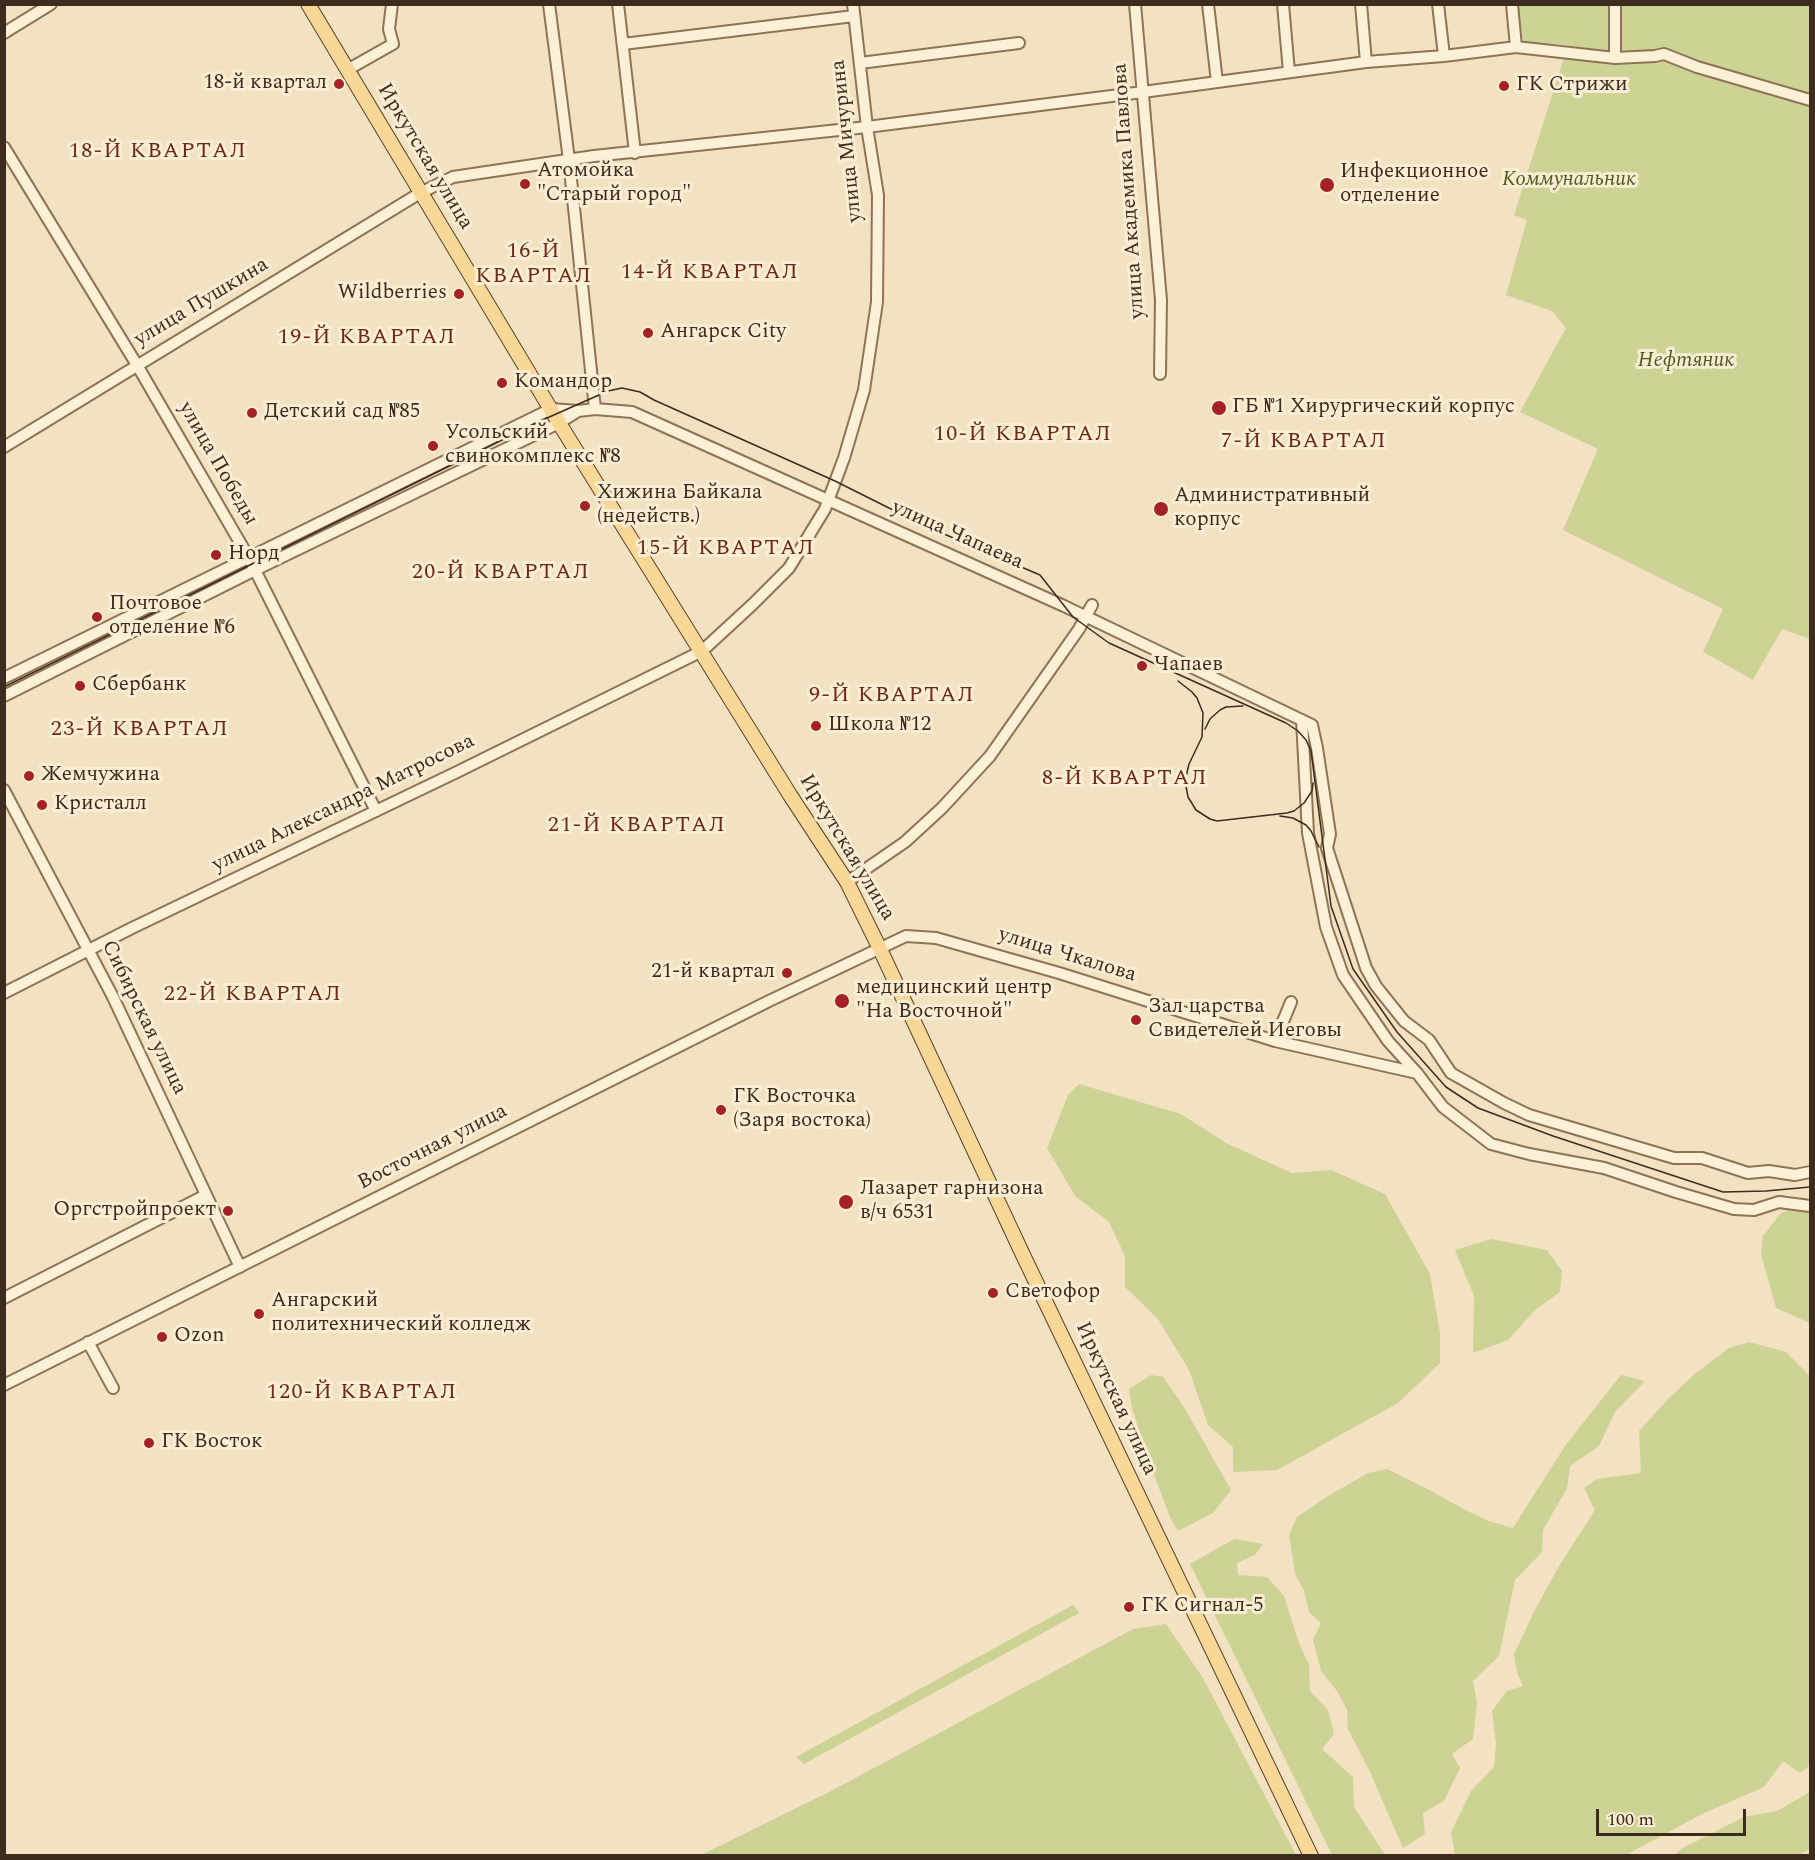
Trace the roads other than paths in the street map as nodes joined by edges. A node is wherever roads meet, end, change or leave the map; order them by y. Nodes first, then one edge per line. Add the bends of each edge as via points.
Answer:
1 (51, 4) edge
2 (308, 4) edge
3 (392, 4) edge
4 (549, 4) edge
5 (618, 4) edge
6 (1135, 4) edge
7 (1208, 4) edge
8 (1283, 4) edge
9 (1361, 4) edge
10 (1438, 4) edge
11 (1512, 4) edge
12 (1615, 4) edge
13 (853, 10) edge
14 (4, 33) edge
15 (1019, 43) dead end
16 (623, 44) junction
17 (1516, 47) junction
18 (1444, 56) junction
19 (1615, 58) junction
20 (1366, 62) junction
21 (860, 63) junction
22 (348, 70) junction
23 (1289, 72) junction
24 (1216, 82) junction
25 (1143, 92) junction
26 (1810, 99) edge
27 (867, 127) junction
28 (4, 147) edge
29 (634, 153) junction
30 (569, 160) junction
31 (420, 193) junction
32 (137, 365) junction
33 (1160, 374) dead end
34 (551, 409) junction
35 (595, 409) junction
36 (578, 411) junction
37 (559, 423) junction
38 (4, 447) edge
39 (829, 499) junction
40 (249, 558) junction
41 (255, 570) junction
42 (1092, 606) dead end
43 (1086, 616) junction
44 (702, 651) junction
45 (4, 678) edge
46 (4, 696) edge
47 (1307, 723) junction
48 (4, 790) edge
49 (376, 812) junction
50 (847, 882) junction
51 (880, 949) junction
52 (88, 950) junction
53 (4, 993) edge
54 (1291, 1002) dead end
55 (1275, 1041) junction
56 (1417, 1073) junction
57 (1810, 1173) edge
58 (206, 1195) junction
59 (1810, 1206) edge
60 (240, 1267) junction
61 (4, 1298) edge
62 (88, 1342) junction
63 (4, 1385) edge
64 (113, 1388) dead end
65 (1311, 1856) edge

1 - 14 street
2 - 22 main road, Иркутская улица
3 - 22 street via 389,29 393,44
4 - 30 street
5 - 16 street
6 - 25 street, улица Академика Павлова
7 - 24 street
8 - 23 street
9 - 20 street
10 - 18 street
11 - 17 street
12 - 19 street
13 - 16 street
13 - 21 street, улица Мичурина
15 - 21 street
16 - 29 street
17 - 18 street, улица Пушкина
17 - 19 street, улица Пушкина
18 - 20 street, улица Пушкина
19 - 26 street, улица Пушкина via 1664,54
20 - 23 street, улица Пушкина
21 - 27 street, улица Мичурина
22 - 31 main road, Иркутская улица
23 - 24 street, улица Пушкина
24 - 25 street, улица Пушкина
25 - 27 street, улица Пушкина
25 - 33 street, улица Академика Павлова via 1161,300
27 - 29 street, улица Пушкина
27 - 39 street, улица Мичурина via 878,195 877,302 864,390
28 - 32 street, улица Победы
29 - 30 street, улица Пушкина
30 - 31 street, улица Пушкина via 453,177
30 - 35 street
31 - 32 street, улица Пушкина
31 - 34 main road, Иркутская улица
32 - 38 street, улица Пушкина
32 - 40 street, улица Победы
34 - 36 street
34 - 37 main road, Иркутская улица
34 - 40 street
35 - 36 street, улица Чапаева
35 - 39 street, улица Чапаева via 632,412
36 - 37 street
37 - 41 street
37 - 44 main road, Иркутская улица
39 - 43 street, улица Чапаева
39 - 44 street, улица Мичурина via 789,568
40 - 41 street, улица Победы
40 - 45 street
41 - 46 street
41 - 49 street, улица Победы
42 - 43 street
43 - 47 street, улица Чапаева
43 - 50 street via 990,756 904,842
44 - 49 street, улица Александра Матросова
44 - 50 main road, Иркутская улица
47 - 56 street via 1308,833 1326,927 1343,975 1388,1041
47 - 57 street via 1317,748 1330,834 1327,848 1366,968 1404,1021 1428,1040 1451,1073 1529,1115 1674,1158 1702,1158 1748,1173
48 - 52 street, Сибирская улица
49 - 52 street, улица Александра Матросова
50 - 51 main road, Иркутская улица
51 - 55 street, улица Чкалова via 906,936 936,938
51 - 60 street, Восточная улица
51 - 65 main road, Иркутская улица
52 - 53 street, улица Александра Матросова
52 - 58 street, Сибирская улица
54 - 55 street
55 - 56 street, улица Чкалова
56 - 59 street via 1443,1107 1491,1144 1604,1168 1734,1209 1754,1210 1779,1202
58 - 60 street, Сибирская улица
58 - 61 street
60 - 62 street, Восточная улица
62 - 63 street, Восточная улица
62 - 64 street

